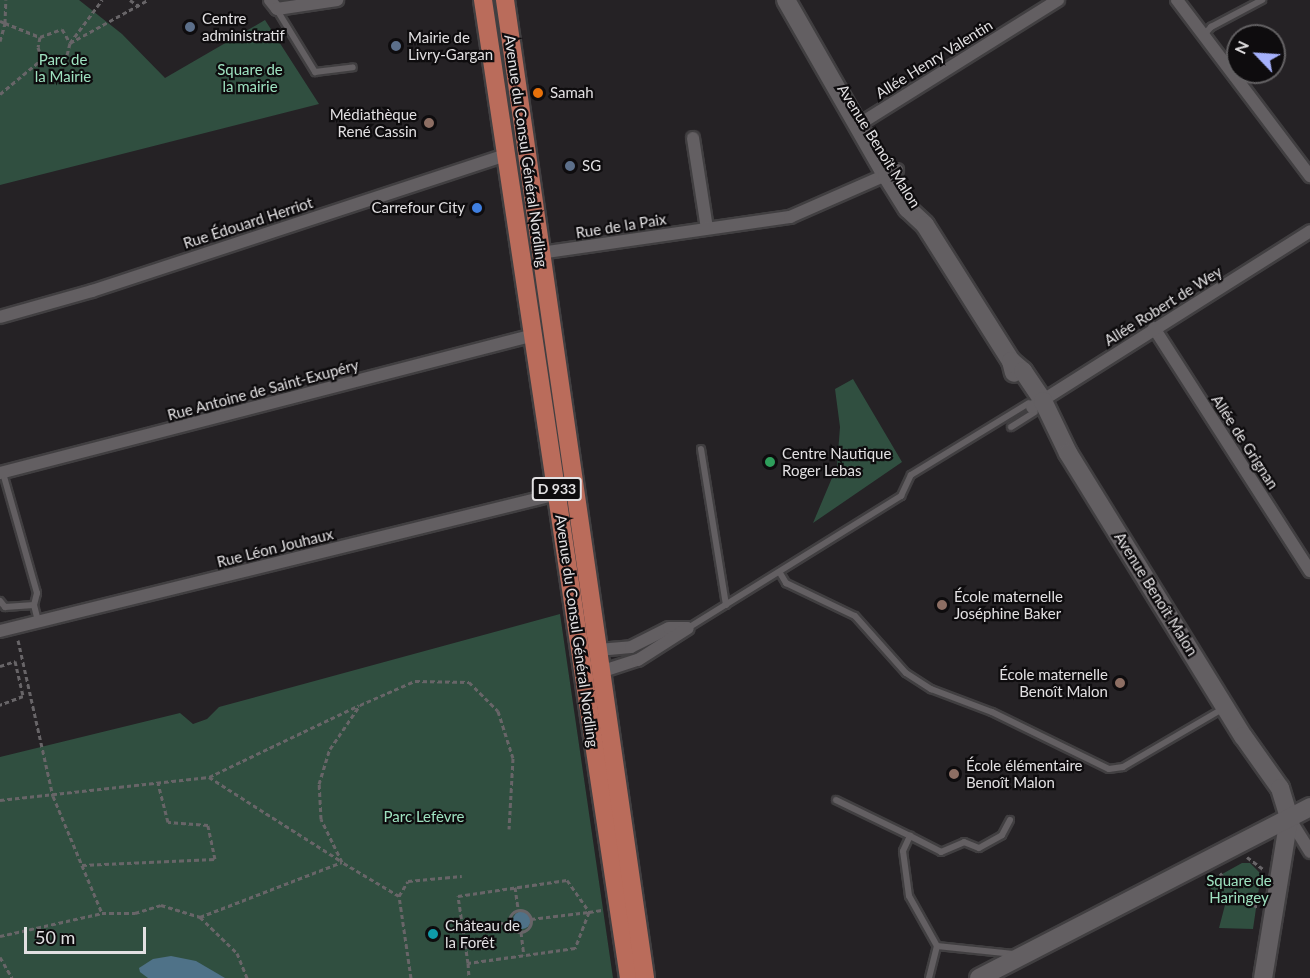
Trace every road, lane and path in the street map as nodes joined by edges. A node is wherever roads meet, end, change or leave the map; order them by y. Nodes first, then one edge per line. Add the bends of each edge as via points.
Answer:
1 (6, 0) edge
2 (102, 0) edge
3 (130, 0) edge
4 (148, 0) edge
5 (337, 0) edge
6 (483, 0) edge
7 (505, 0) edge
8 (786, 0) edge
9 (1058, 0) edge
10 (1177, 0) edge
11 (1262, 0) edge
12 (273, 5) edge
13 (139, 6) junction
14 (0, 21) edge
15 (5, 23) junction
16 (1203, 35) junction
17 (40, 37) junction
18 (0, 41) edge
19 (70, 43) junction
20 (42, 59) junction
21 (353, 67) dead end
22 (0, 94) edge
23 (862, 122) junction
24 (693, 138) dead end
25 (506, 155) junction
26 (892, 173) junction
27 (1310, 176) edge
28 (707, 228) junction
29 (1310, 231) edge
30 (540, 253) junction
31 (0, 316) edge
32 (1154, 328) junction
33 (534, 334) junction
34 (1035, 406) junction
35 (1011, 427) dead end
36 (701, 449) dead end
37 (1, 473) edge
38 (557, 494) junction
39 (1310, 571) edge
40 (780, 573) junction
41 (0, 601) edge
42 (34, 605) junction
43 (726, 605) junction
44 (38, 622) junction
45 (15, 627) junction
46 (688, 628) junction
47 (0, 631) edge
48 (598, 650) junction
49 (0, 666) edge
50 (600, 672) junction
51 (0, 705) edge
52 (360, 705) junction
53 (1226, 707) junction
54 (209, 777) junction
55 (158, 783) junction
56 (53, 796) junction
57 (0, 800) edge
58 (836, 800) dead end
59 (1310, 807) edge
60 (1289, 818) junction
61 (1010, 820) dead end
62 (509, 829) dead end
63 (909, 836) junction
64 (1235, 846) junction
65 (1310, 852) edge
66 (342, 862) junction
67 (82, 865) junction
68 (1225, 870) dead end
69 (462, 876) dead end
70 (1280, 884) junction
71 (515, 887) junction
72 (399, 896) junction
73 (1262, 899) dead end
74 (619, 907) junction
75 (518, 910) junction
76 (589, 912) junction
77 (102, 914) junction
78 (200, 917) junction
79 (531, 919) junction
80 (509, 922) junction
81 (462, 929) junction
82 (521, 932) junction
83 (0, 936) edge
84 (937, 946) junction
85 (525, 955) junction
86 (1023, 955) junction
87 (0, 957) edge
88 (468, 963) junction
89 (409, 977) edge
90 (12, 978) edge
91 (247, 978) edge
92 (469, 978) edge
93 (629, 978) edge
94 (645, 978) edge
95 (929, 978) edge
96 (979, 978) edge
97 (1263, 978) edge

1 - 15 path
2 - 19 path
3 - 13 path
4 - 13 path
5 - 12 street
6 - 25 main road, Avenue du Consul Général Nordling / D 933
7 - 30 main road, Avenue du Consul Général Nordling / D 933
8 - 23 main road, Avenue Benoît Malon via 828,69 844,84
9 - 23 street, Allée Henry Valentin
10 - 16 street
11 - 16 lane
12 - 21 lane via 315,72
13 - 19 path
14 - 15 path
15 - 17 path
15 - 18 path
16 - 27 street
17 - 19 path via 62,29
17 - 20 path
19 - 20 path via 67,55 55,63
20 - 22 path
23 - 26 main road, Avenue Benoît Malon
24 - 28 street
25 - 31 street, Rue Édouard Herriot via 92,291
25 - 33 main road, Avenue du Consul Général Nordling / D 933
26 - 28 street, Rue de la Paix via 790,217
26 - 34 main road, Avenue Benoît Malon via 917,201 925,225 1011,361 1023,371
28 - 30 street, Rue de la Paix
29 - 32 street, Allée Robert de Wey
30 - 48 main road, Avenue du Consul Général Nordling / D 933
32 - 34 street, Allée Robert de Wey
32 - 39 street, Allée de Grignan
33 - 37 street, Rue Antoine de Saint-Exupéry
33 - 38 main road, Avenue du Consul Général Nordling / D 933
34 - 35 lane
34 - 40 lane via 911,475 901,496
34 - 53 main road, Avenue Benoît Malon
36 - 43 lane
37 - 42 lane via 37,593
38 - 44 street, Rue Léon Jouhaux
38 - 74 main road, Avenue du Consul Général Nordling / D 933 via 584,695
40 - 43 lane
40 - 53 lane via 786,583 855,616 906,674 931,689 992,712 1109,769 1123,767
41 - 42 lane via 4,607
42 - 44 lane
43 - 46 lane
44 - 45 street, Rue Léon Jouhaux
45 - 47 street, Rue Léon Jouhaux
45 - 56 path
46 - 48 street via 669,628 631,647
46 - 50 street via 638,660
48 - 50 main road, Avenue du Consul Général Nordling / D 933
49 - 51 path via 15,661 23,696
50 - 94 main road, Avenue du Consul Général Nordling / D 933
52 - 54 path
52 - 62 path via 415,681 469,682 498,711 513,758
52 - 66 path via 330,749 319,784 321,819
53 - 60 main road, Avenue Benoît Malon via 1259,774
54 - 55 path
54 - 66 path
55 - 56 path
55 - 67 path via 168,822 208,825 214,859
56 - 57 path
56 - 67 path
58 - 63 lane
59 - 60 main road
60 - 64 main road
60 - 65 street
60 - 70 main road
61 - 63 lane via 1002,835 979,848 964,842 941,852
63 - 84 lane via 903,851 909,896
64 - 70 path via 1266,872 1265,882
64 - 86 main road
66 - 72 path
66 - 78 path
67 - 77 path
68 - 73 path via 1218,874 1255,907 1260,908
69 - 72 path via 408,881
70 - 97 main road
71 - 75 path
71 - 76 path via 567,880
71 - 81 path via 458,896
72 - 89 path
74 - 76 path
74 - 93 main road, Avenue du Consul Général Nordling / D 933
75 - 79 path via 525,911
75 - 80 path
76 - 79 path
76 - 85 path via 575,948
77 - 78 path via 161,905
77 - 83 path
78 - 91 path via 237,953
79 - 82 path via 528,929
80 - 81 path
80 - 82 path
81 - 88 path
82 - 85 path
84 - 86 lane
84 - 95 lane
85 - 88 path
86 - 96 main road
87 - 90 path
88 - 92 path

